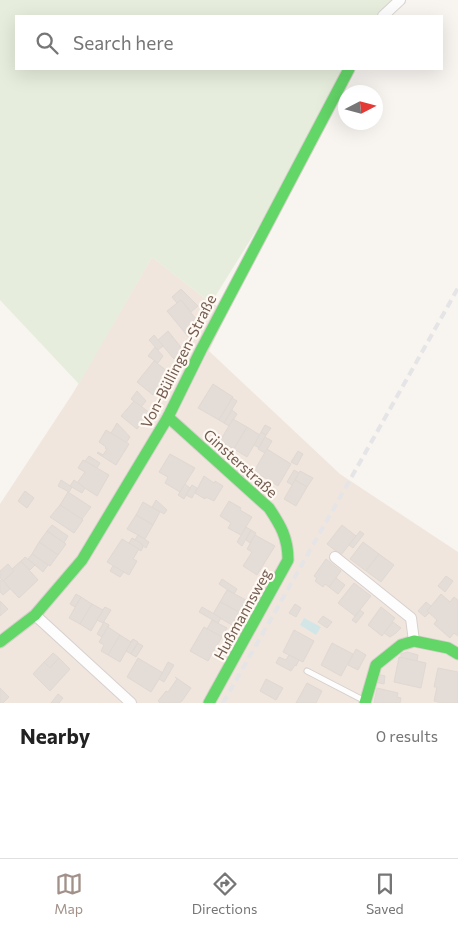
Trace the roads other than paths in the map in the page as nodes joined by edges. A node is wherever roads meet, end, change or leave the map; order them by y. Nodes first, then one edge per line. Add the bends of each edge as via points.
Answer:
1 (400, 0) edge
2 (384, 15) edge
3 (348, 70) edge
4 (168, 417) junction
5 (286, 536) joint
6 (335, 557) dead end
7 (35, 615) junction
8 (414, 640) junction
9 (0, 642) edge
10 (458, 654) edge
11 (306, 671) dead end
12 (365, 702) edge
13 (131, 703) edge
14 (209, 703) edge

1 - 2 street
3 - 4 street, Von-Büllingen-Straße via 200,350
4 - 5 street, Ginsterstraße via 269,508
4 - 7 street, Von-Büllingen-Straße via 82,560
5 - 14 street, Hußmannsweg via 288,560
6 - 8 street via 411,618
7 - 9 street, Von-Büllingen-Straße
7 - 13 street
8 - 10 street via 448,648
8 - 12 street via 401,645 376,665
11 - 12 lane

